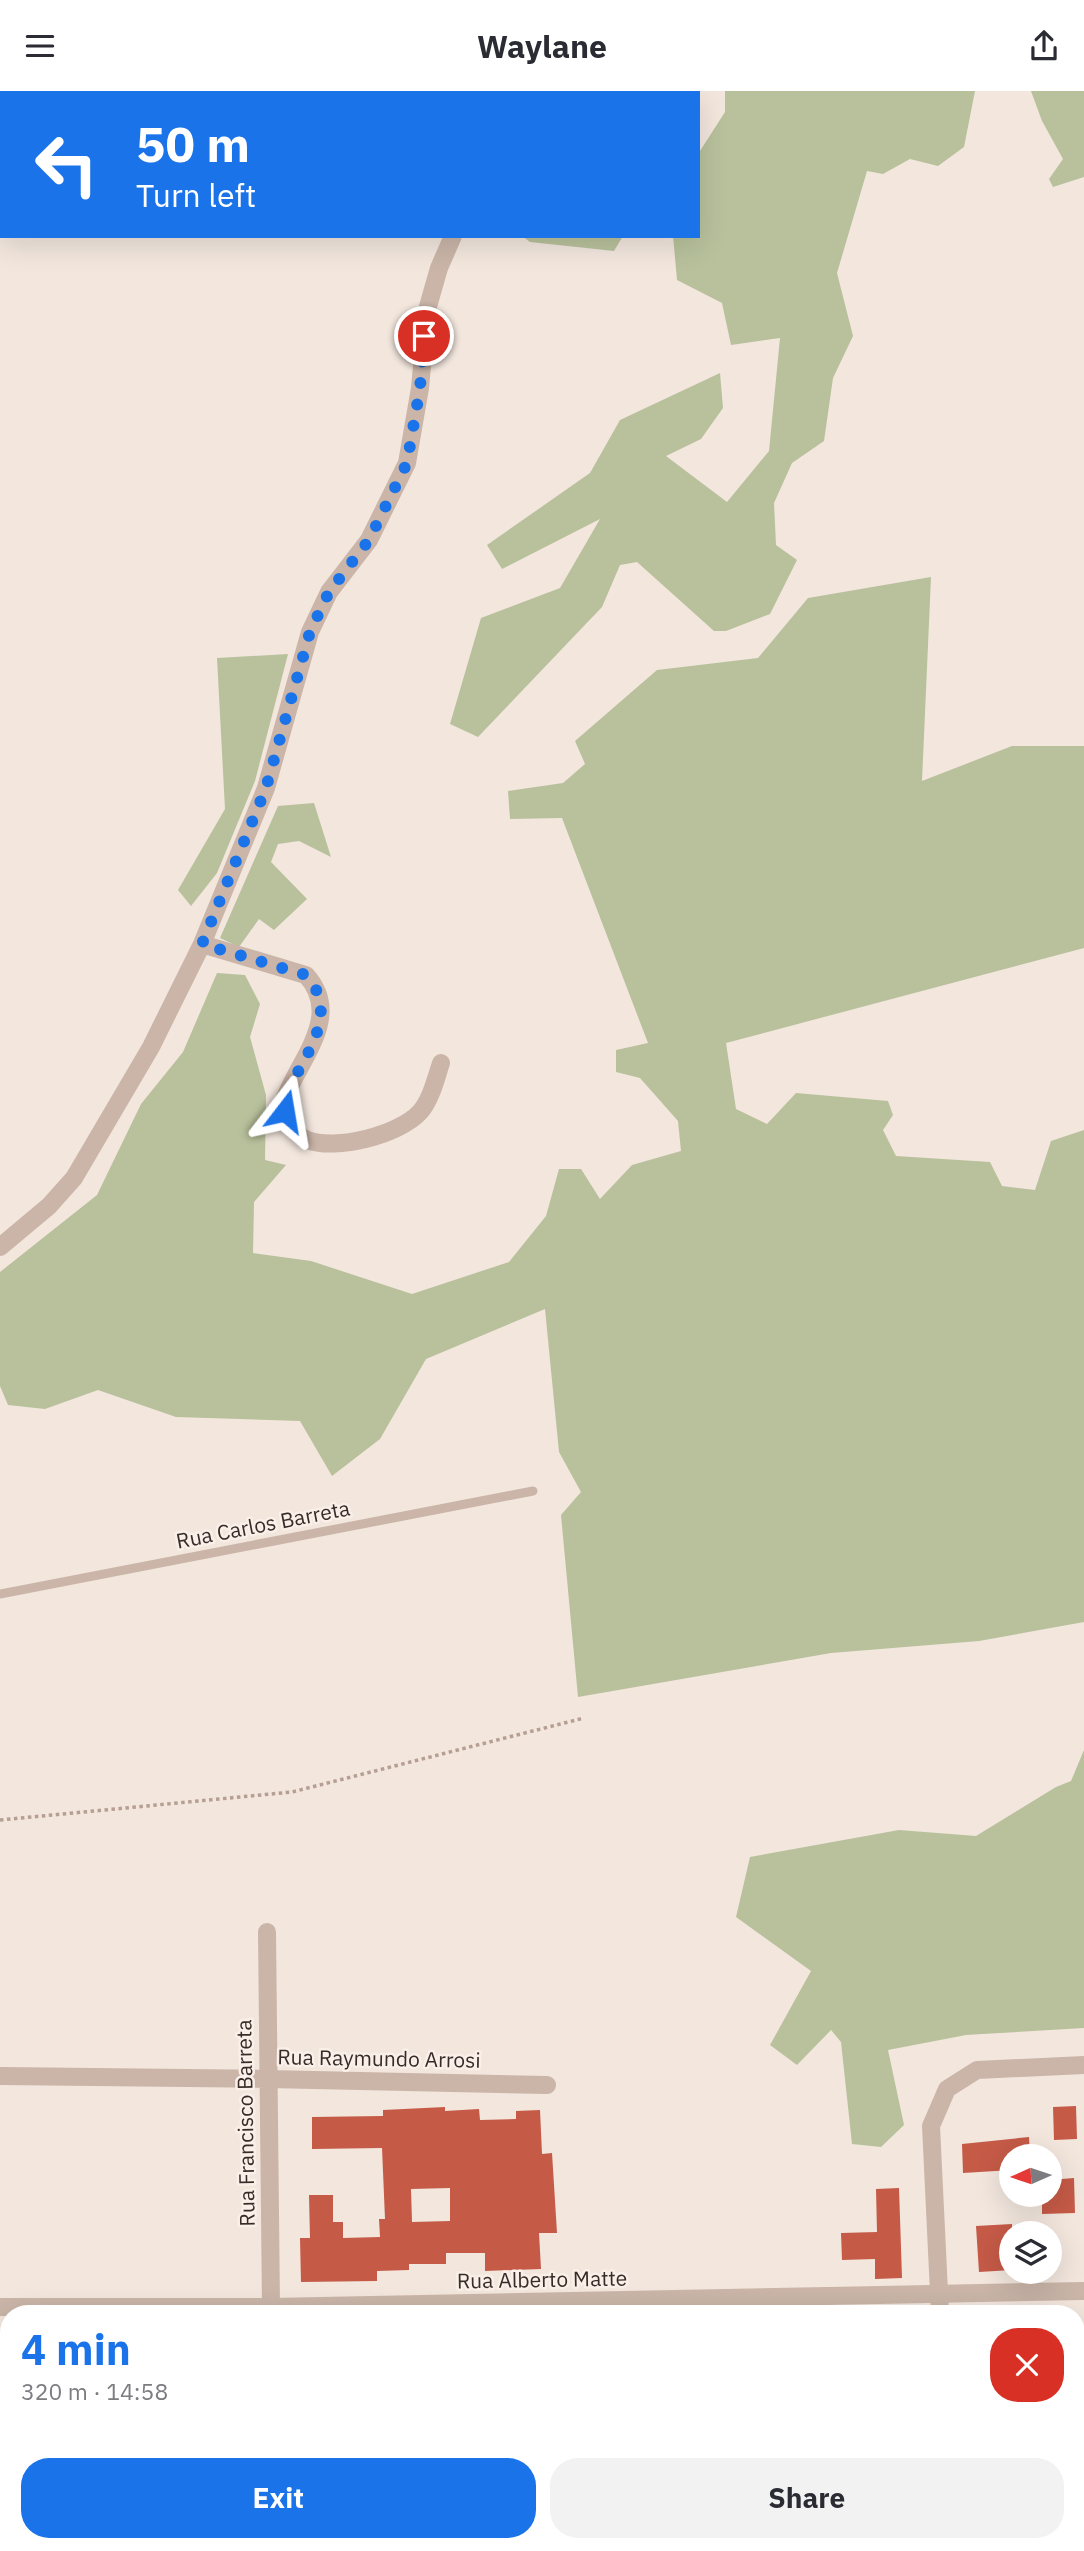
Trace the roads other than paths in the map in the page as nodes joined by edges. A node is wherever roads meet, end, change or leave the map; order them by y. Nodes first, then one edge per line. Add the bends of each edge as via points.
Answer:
1 (452, 238) edge
2 (202, 944) junction
3 (441, 1063) dead end
4 (0, 1247) edge
5 (533, 1491) dead end
6 (0, 1594) edge
7 (267, 1932) dead end
8 (1084, 2066) edge
9 (0, 2076) edge
10 (268, 2079) junction
11 (547, 2085) dead end
12 (1084, 2291) edge
13 (939, 2304) edge
14 (271, 2305) edge
15 (828, 2305) edge

1 - 2 street via 427,310 407,463 369,540 329,592 310,632 266,788
2 - 3 street via 306,975 317,987 322,1013 315,1038 284,1100 290,1124 305,1139 325,1144 351,1142 399,1126 419,1112
2 - 4 street via 152,1047 74,1178
5 - 6 lane, Rua Carlos Barreta
7 - 10 street, Rua Francisco Barreta
8 - 13 street via 977,2070 947,2089 931,2126
9 - 10 street, Rua Raymundo Arrosi
10 - 11 street, Rua Raymundo Arrosi
10 - 14 street, Rua Francisco Barreta
12 - 13 street, Rua Alberto Matte
13 - 15 street, Rua Alberto Matte

